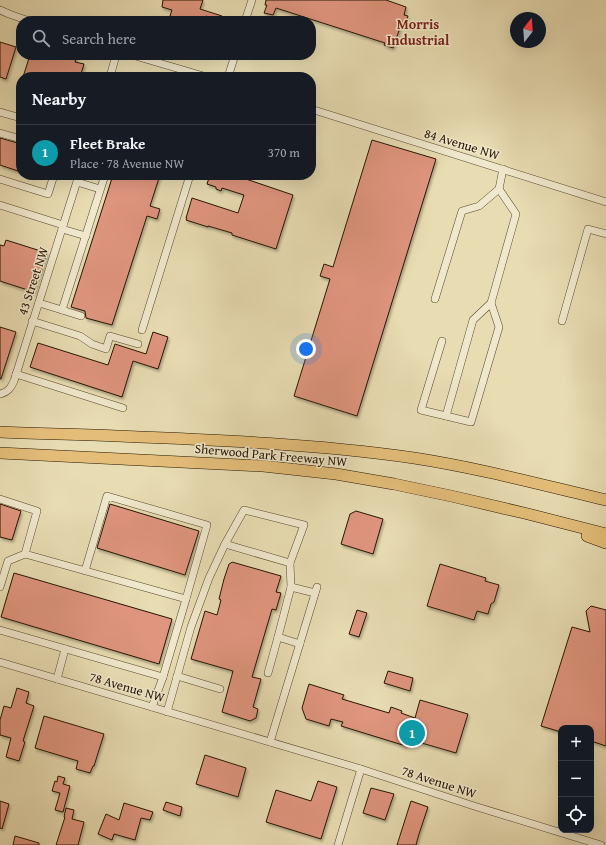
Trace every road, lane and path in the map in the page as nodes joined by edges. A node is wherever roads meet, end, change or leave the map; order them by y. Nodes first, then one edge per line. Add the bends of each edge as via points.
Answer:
1 (252, 0) edge
2 (0, 10) edge
3 (16, 16) edge
4 (247, 16) edge
5 (115, 60) edge
6 (149, 60) edge
7 (233, 60) edge
8 (111, 72) edge
9 (189, 72) edge
10 (230, 72) edge
11 (316, 111) edge
12 (0, 112) edge
13 (16, 117) edge
14 (0, 133) edge
15 (16, 138) edge
16 (503, 169) junction
17 (0, 179) edge
18 (52, 180) edge
19 (77, 180) edge
20 (82, 180) edge
21 (103, 180) edge
22 (188, 180) edge
23 (100, 189) junction
24 (499, 189) junction
25 (606, 202) edge
26 (0, 205) edge
27 (62, 227) junction
28 (606, 234) edge
29 (86, 236) junction
30 (435, 299) dead end
31 (39, 303) junction
32 (491, 303) junction
33 (62, 310) junction
34 (81, 316) dead end
35 (32, 321) junction
36 (562, 321) dead end
37 (142, 330) dead end
38 (442, 341) dead end
39 (138, 344) dead end
40 (16, 374) junction
41 (3, 393) edge
42 (123, 408) dead end
43 (446, 416) junction
44 (0, 432) edge
45 (0, 453) edge
46 (0, 500) edge
47 (606, 500) edge
48 (524, 513) junction
49 (606, 534) edge
50 (606, 543) edge
51 (225, 544) junction
52 (25, 554) junction
53 (290, 563) junction
54 (85, 571) junction
55 (0, 587) edge
56 (292, 587) junction
57 (186, 599) junction
58 (0, 630) edge
59 (278, 638) junction
60 (300, 644) junction
61 (65, 649) junction
62 (0, 662) edge
63 (268, 673) dead end
64 (177, 676) junction
65 (163, 677) junction
66 (57, 679) junction
67 (220, 689) dead end
68 (152, 707) junction
69 (167, 712) junction
70 (270, 742) junction
71 (360, 769) junction
72 (585, 843) edge
73 (338, 845) edge
74 (601, 845) edge

1 - 4 street
2 - 3 street
5 - 8 street
6 - 9 street
7 - 10 street
11 - 16 street, 84 Avenue NW
12 - 13 street
14 - 15 street
16 - 24 street
16 - 25 street, 84 Avenue NW
17 - 18 street via 48,194
19 - 27 street, 43 Street NW
20 - 23 street
21 - 23 street
22 - 37 street
23 - 29 street
24 - 30 street via 479,206 462,211
24 - 32 street via 516,214
26 - 27 street
27 - 29 street
27 - 31 street, 43 Street NW
28 - 36 street via 588,229
29 - 33 street
31 - 33 street
31 - 35 street, 43 Street NW
32 - 43 street via 473,320
32 - 43 street via 499,327 471,422
33 - 34 street
35 - 39 street via 80,336 106,349 110,336
35 - 40 street, 43 Street NW
38 - 43 street via 421,410
40 - 41 street, 43 Street NW via 12,386
40 - 42 street
44 - 47 highway, Sherwood Park Freeway NW via 211,440 336,449 415,458 484,471
45 - 48 highway, Sherwood Park Freeway NW via 299,469 394,484
46 - 52 street via 37,511
48 - 49 highway, Sherwood Park Freeway NW
48 - 50 highway
51 - 53 street
51 - 53 street via 244,510 304,525
51 - 64 street via 191,627
52 - 54 street
52 - 55 street via 8,561
53 - 56 street
54 - 57 street
54 - 57 street via 107,496 207,525
56 - 59 street
56 - 60 street via 316,590
57 - 65 street
58 - 61 street
59 - 60 street
59 - 63 street
60 - 70 street
61 - 65 street
61 - 66 street
62 - 66 street, 78 Avenue NW
64 - 67 street
64 - 69 street
65 - 68 street
66 - 68 street, 78 Avenue NW
68 - 69 street, 78 Avenue NW
69 - 70 street, 78 Avenue NW
70 - 71 street, 78 Avenue NW
71 - 72 street, 78 Avenue NW
71 - 73 street
72 - 74 street, 78 Avenue NW

